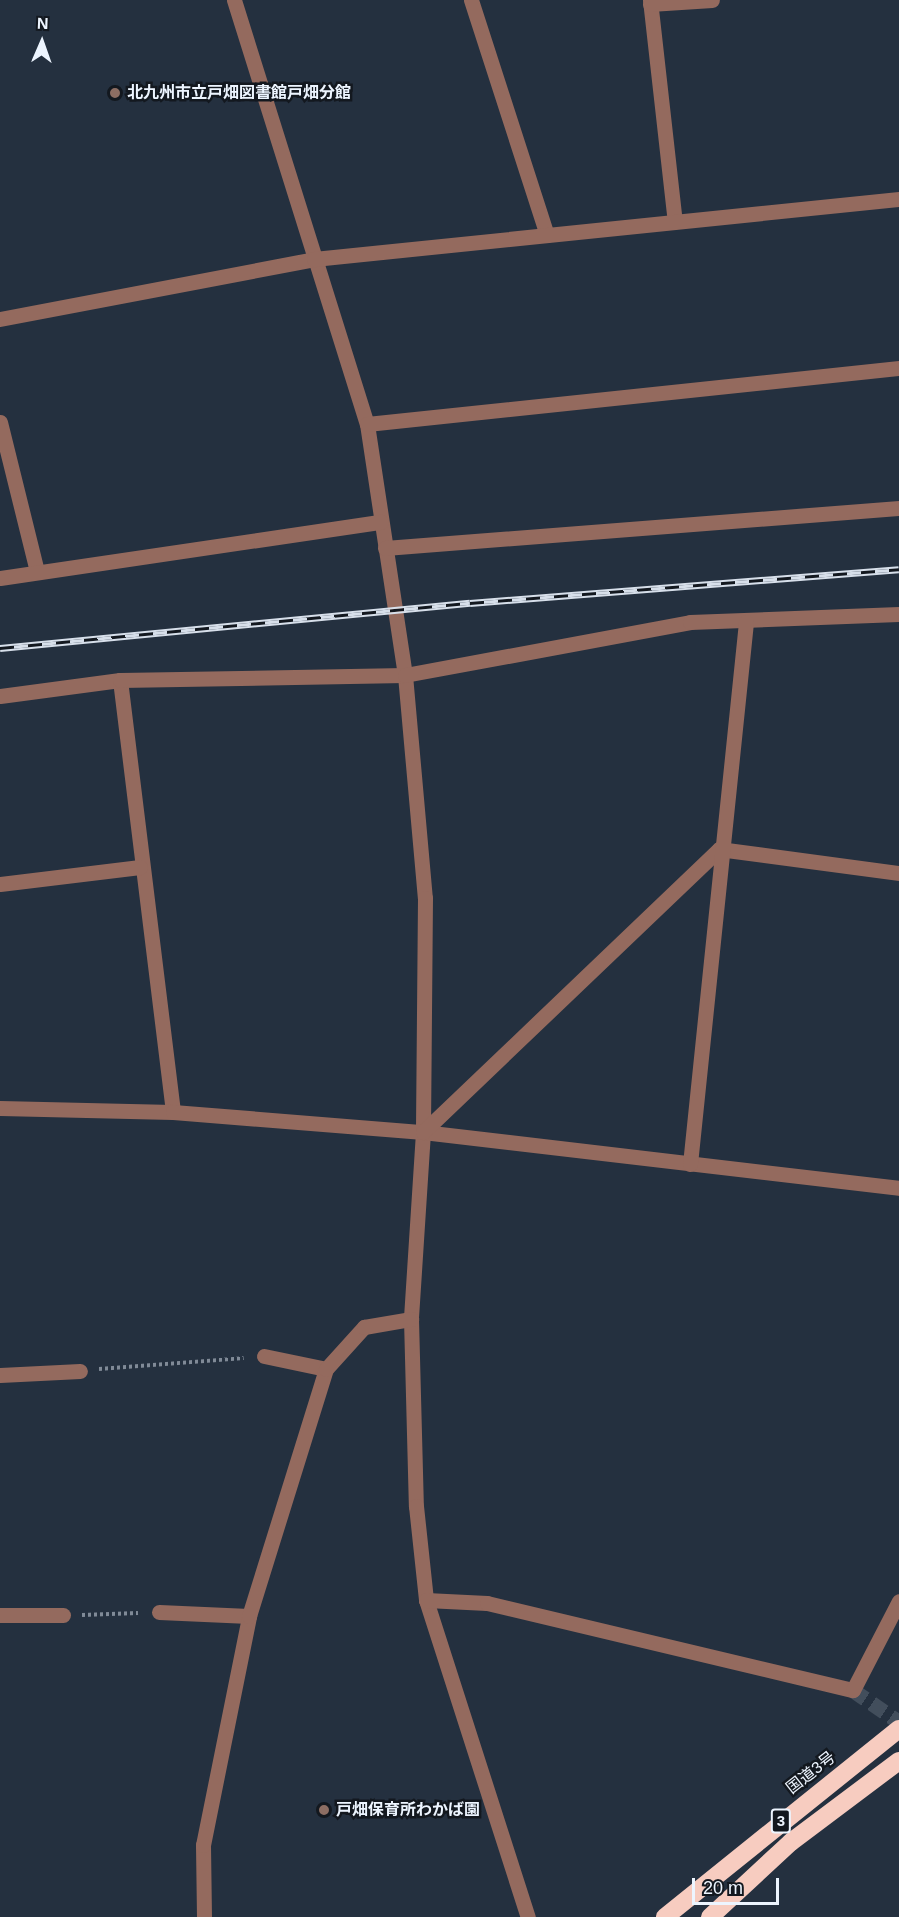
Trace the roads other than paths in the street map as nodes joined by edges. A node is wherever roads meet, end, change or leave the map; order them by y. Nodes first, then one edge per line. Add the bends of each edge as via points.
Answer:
1 (234, 0) edge
2 (471, 0) edge
3 (712, 0) edge
4 (650, 2) edge
5 (899, 200) edge
6 (675, 222) junction
7 (547, 235) junction
8 (314, 259) junction
9 (0, 319) edge
10 (899, 368) edge
11 (0, 422) edge
12 (367, 424) junction
13 (899, 508) edge
14 (381, 522) junction
15 (385, 548) junction
16 (37, 572) junction
17 (0, 578) edge
18 (899, 614) edge
19 (746, 621) junction
20 (405, 675) junction
21 (120, 680) junction
22 (0, 696) edge
23 (719, 849) junction
24 (140, 867) junction
25 (899, 873) edge
26 (0, 884) edge
27 (0, 1108) edge
28 (173, 1112) junction
29 (423, 1132) junction
30 (690, 1164) junction
31 (899, 1188) edge
32 (411, 1319) junction
33 (264, 1356) road end
34 (326, 1369) junction
35 (80, 1371) road end
36 (0, 1375) edge
37 (426, 1600) junction
38 (899, 1601) edge
39 (159, 1612) road end
40 (0, 1615) edge
41 (63, 1615) road end
42 (249, 1616) junction
43 (899, 1729) edge
44 (899, 1761) edge
45 (204, 1917) edge
46 (528, 1917) edge
47 (665, 1917) edge
48 (710, 1917) edge

1 - 8 street
2 - 7 street
3 - 4 street
4 - 6 street
5 - 6 street
6 - 7 street
7 - 8 street
8 - 9 street
8 - 12 street
10 - 12 street
11 - 16 street
12 - 14 street
13 - 15 street
14 - 15 street
14 - 16 street
15 - 20 street
16 - 17 street
18 - 19 street
19 - 20 street via 690,622
19 - 23 street
20 - 21 street
20 - 29 street via 425,898
21 - 22 street
21 - 24 street
23 - 25 street
23 - 29 street
23 - 30 street
24 - 26 street
24 - 28 street
27 - 28 street
28 - 29 street
29 - 30 street
29 - 32 street
30 - 31 street
32 - 34 street via 364,1327
32 - 37 street via 416,1506
33 - 34 street
34 - 42 street
35 - 36 street
37 - 38 street via 487,1603 853,1690
37 - 46 street
39 - 42 street
40 - 41 street
42 - 45 street via 203,1845
43 - 47 highway, 国道3号 / 3
44 - 48 highway, 3 via 791,1842

